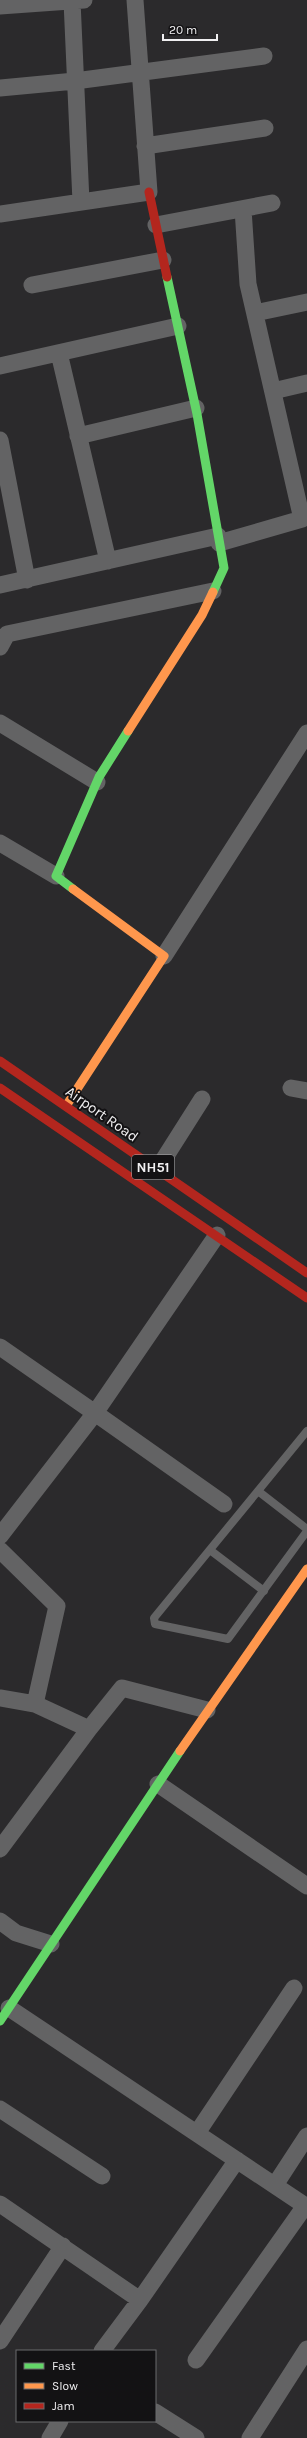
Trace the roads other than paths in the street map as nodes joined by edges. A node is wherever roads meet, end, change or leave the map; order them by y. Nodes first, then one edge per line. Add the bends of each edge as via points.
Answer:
1 (78, 0) edge
2 (135, 0) edge
3 (0, 6) edge
4 (264, 56) dead end
5 (140, 73) junction
6 (75, 81) junction
7 (0, 88) edge
8 (265, 128) dead end
9 (146, 146) junction
10 (149, 192) junction
11 (81, 202) junction
12 (272, 203) dead end
13 (243, 209) junction
14 (0, 214) edge
15 (156, 225) junction
16 (164, 260) junction
17 (32, 285) dead end
18 (307, 302) edge
19 (255, 313) junction
20 (178, 326) junction
21 (59, 353) junction
22 (0, 366) edge
23 (307, 384) edge
24 (273, 391) junction
25 (196, 408) junction
26 (78, 436) junction
27 (0, 440) edge
28 (305, 518) edge
29 (219, 539) junction
30 (108, 561) junction
31 (27, 580) junction
32 (0, 585) edge
33 (213, 591) junction
34 (0, 647) edge
35 (0, 723) edge
36 (307, 733) edge
37 (97, 782) junction
38 (0, 843) edge
39 (56, 876) junction
40 (164, 956) junction
41 (0, 1060) edge
42 (0, 1088) edge
43 (202, 1099) dead end
44 (66, 1106) junction
45 (157, 1170) junction
46 (217, 1235) junction
47 (307, 1273) edge
48 (307, 1298) edge
49 (0, 1348) edge
50 (95, 1413) junction
51 (307, 1431) edge
52 (304, 1442) edge
53 (258, 1491) junction
54 (224, 1504) dead end
55 (307, 1530) edge
56 (0, 1536) edge
57 (0, 1550) edge
58 (210, 1550) junction
59 (307, 1569) edge
60 (264, 1591) junction
61 (0, 1698) edge
62 (35, 1704) junction
63 (207, 1710) junction
64 (89, 1729) junction
65 (158, 1784) junction
66 (0, 1849) edge
67 (307, 1886) edge
68 (0, 1921) edge
69 (51, 1944) junction
70 (294, 1988) dead end
71 (2, 2017) edge
72 (0, 2109) edge
73 (197, 2133) junction
74 (307, 2136) edge
75 (237, 2160) junction
76 (102, 2176) dead end
77 (275, 2185) junction
78 (0, 2204) edge
79 (306, 2206) edge
80 (63, 2246) junction
81 (140, 2300) junction
82 (0, 2341) edge
83 (307, 2349) edge
84 (103, 2350) edge
85 (196, 2360) dead end
86 (156, 2413) edge
87 (59, 2422) edge
88 (50, 2438) edge
89 (196, 2438) edge
90 (250, 2438) edge

1 - 3 street
1 - 6 street
2 - 5 street
4 - 5 street
5 - 6 street
5 - 9 street
6 - 7 street
6 - 11 street
8 - 9 street
9 - 10 street
10 - 11 street
10 - 15 main road
11 - 14 street
12 - 13 street
13 - 15 street
13 - 19 street via 248,284
15 - 16 main road
16 - 17 street
16 - 20 main road
18 - 19 street
19 - 24 street
20 - 21 street
20 - 25 main road
21 - 22 street
21 - 26 street
23 - 24 street
24 - 28 street
25 - 26 street
25 - 29 main road
26 - 30 street
27 - 31 street
28 - 29 street
29 - 30 street
29 - 33 main road via 224,568
30 - 31 street
31 - 32 street
33 - 34 street via 7,634
33 - 37 main road via 202,615
35 - 37 street
36 - 40 street
37 - 39 main road
38 - 39 street
39 - 40 main road
40 - 44 main road
41 - 44 main road, Airport Road / NH51
42 - 46 main road, NH51
43 - 45 street
44 - 45 main road, Airport Road / NH51
45 - 47 main road, Airport Road / NH51
46 - 48 main road, NH51
46 - 50 street
49 - 50 street
50 - 54 street
50 - 56 street
51 - 52 lane
52 - 53 lane
53 - 55 lane
53 - 58 lane
55 - 60 lane
57 - 62 street via 57,1606
58 - 60 lane
58 - 60 lane via 154,1618 155,1624 228,1639
59 - 63 main road
61 - 62 street
62 - 64 street
63 - 64 street via 122,1688
63 - 65 main road
64 - 66 street
65 - 67 street
65 - 69 main road
68 - 69 street via 16,1933
69 - 71 main road
70 - 73 street
71 - 73 street
72 - 76 street
73 - 75 street
74 - 77 street
75 - 77 street
75 - 81 street
77 - 79 street
78 - 80 street
79 - 85 street
80 - 81 street
80 - 82 street
81 - 84 street
83 - 90 street
86 - 89 street
87 - 88 street

